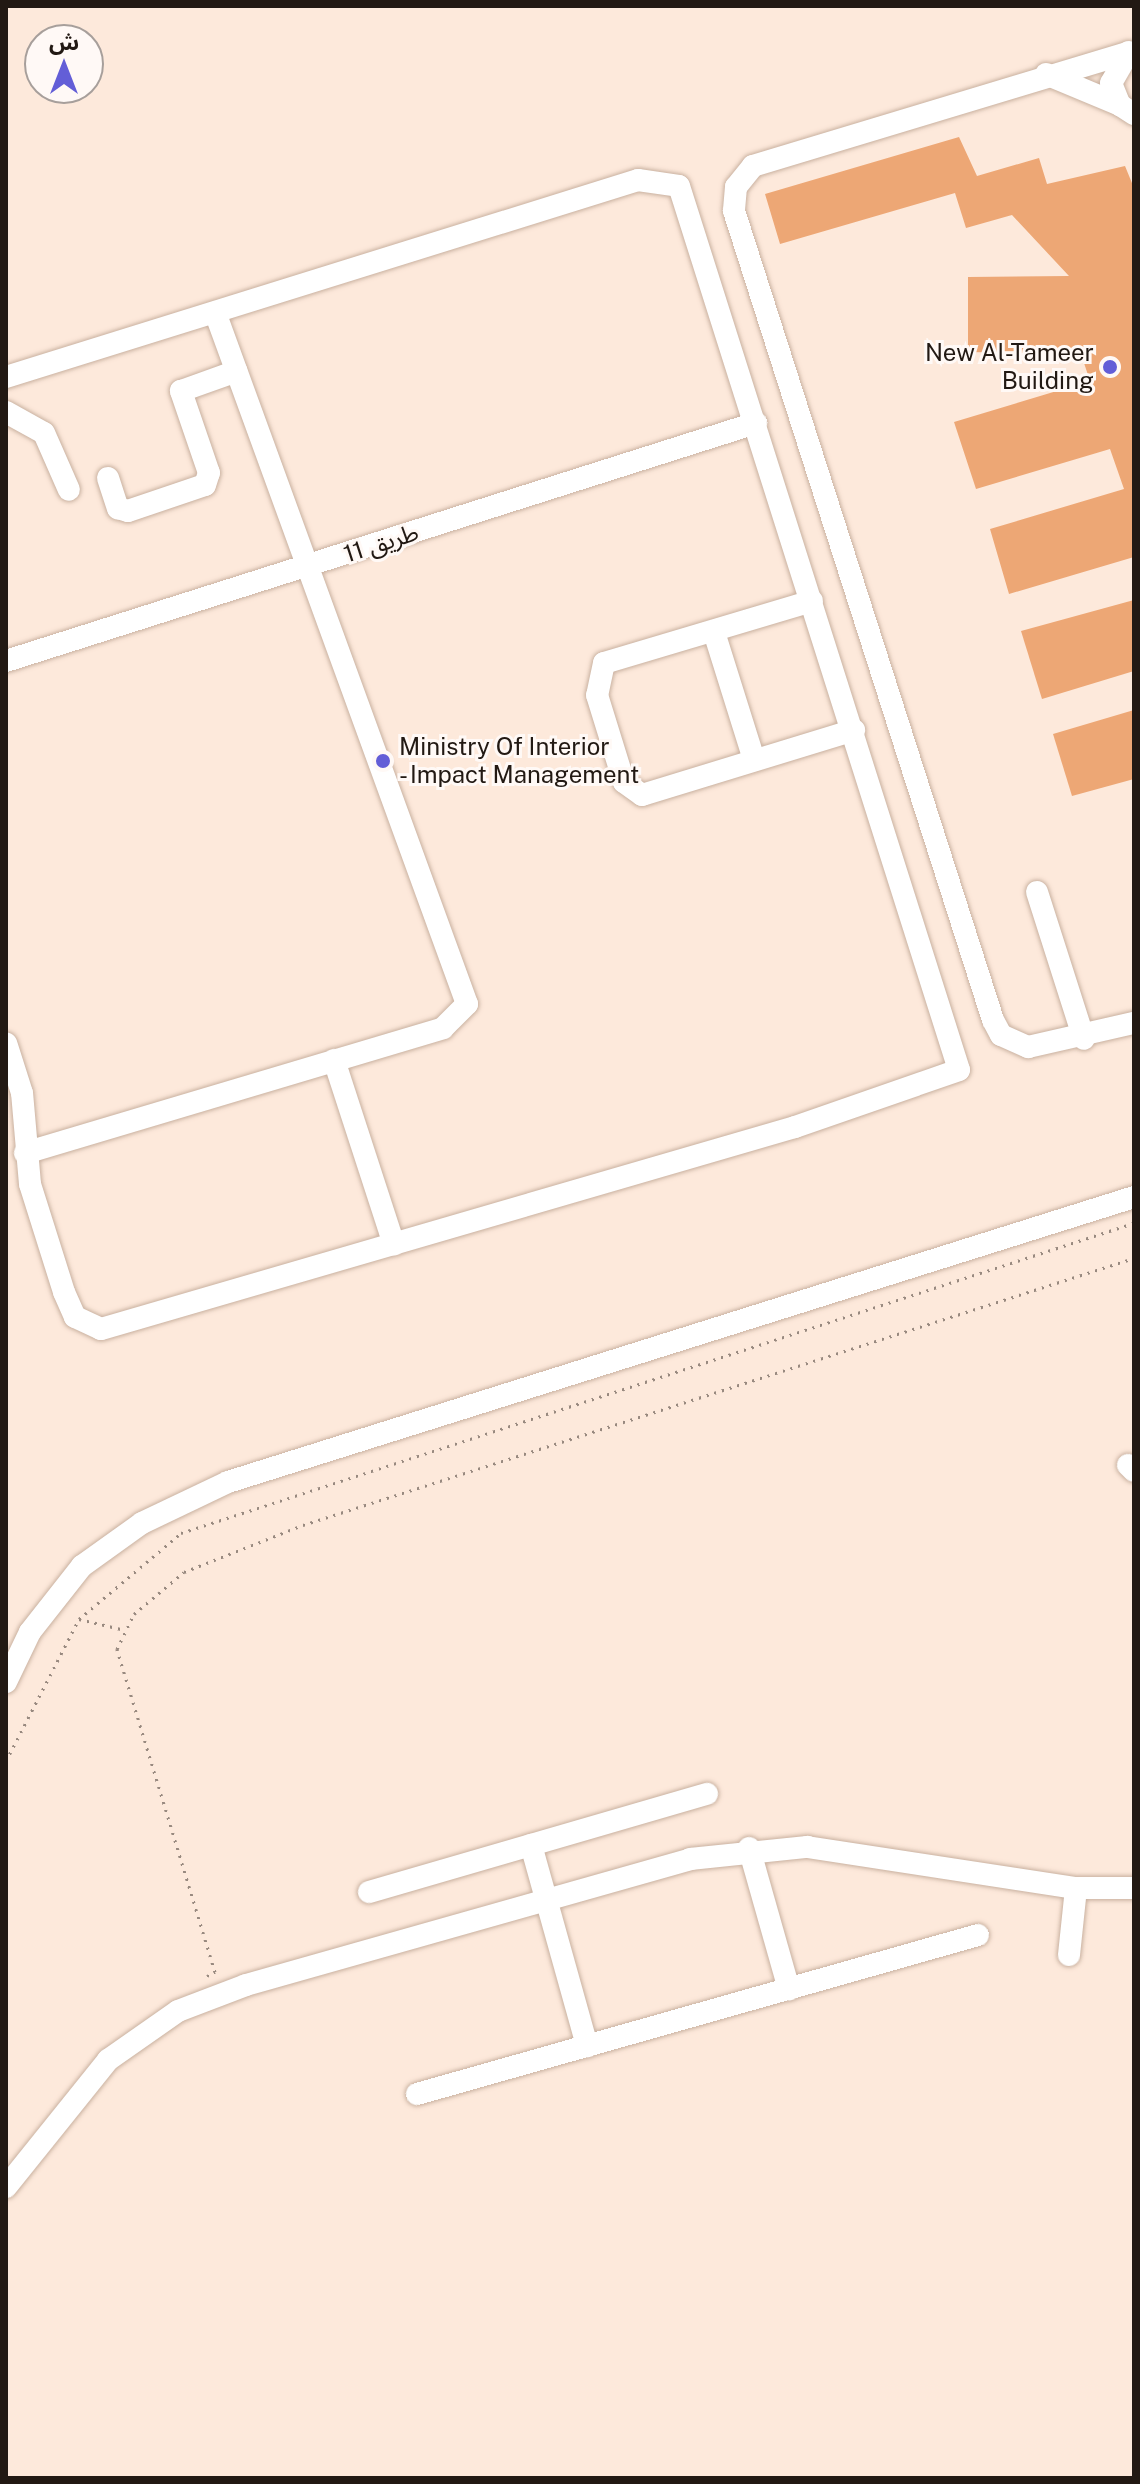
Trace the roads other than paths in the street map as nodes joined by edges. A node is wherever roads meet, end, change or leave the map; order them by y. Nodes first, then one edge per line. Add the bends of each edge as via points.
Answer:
1 (1130, 51) edge
2 (1046, 74) junction
3 (1127, 109) edge
4 (215, 312) junction
5 (237, 371) junction
6 (6, 377) edge
7 (6, 412) edge
8 (756, 423) junction
9 (108, 478) dead end
10 (69, 490) dead end
11 (309, 566) junction
12 (812, 601) junction
13 (714, 632) junction
14 (6, 661) edge
15 (854, 730) junction
16 (754, 760) junction
17 (1042, 891) dead end
18 (1134, 1023) edge
19 (1091, 1036) junction
20 (6, 1043) edge
21 (334, 1060) junction
22 (25, 1153) junction
23 (1134, 1197) edge
24 (394, 1245) junction
25 (6, 1682) edge
26 (707, 1794) dead end
27 (531, 1845) junction
28 (749, 1848) junction
29 (1076, 1888) junction
30 (1134, 1888) edge
31 (369, 1892) dead end
32 (545, 1897) junction
33 (978, 1935) dead end
34 (1069, 1955) dead end
35 (789, 1989) junction
36 (587, 2046) junction
37 (417, 2094) dead end
38 (6, 2187) edge

1 - 2 lane
1 - 3 lane via 1113,71
2 - 3 lane
2 - 19 lane via 753,166 736,187 734,211 993,1020 1001,1035 1028,1047
4 - 5 lane
4 - 6 lane
4 - 8 lane via 659,178 686,197
5 - 9 lane via 181,391 209,473 205,485 128,511 118,508
5 - 11 lane
7 - 10 lane via 44,433
8 - 11 lane, طريق 11
8 - 12 lane
11 - 14 lane, طريق 11
11 - 21 lane via 467,992 455,1022
12 - 13 lane
12 - 15 lane
13 - 16 lane
13 - 16 lane via 598,671 597,695 624,782 642,795
15 - 16 lane
15 - 24 lane via 958,1059 956,1074
17 - 19 lane
18 - 19 lane
20 - 22 lane via 22,1093
21 - 22 lane
21 - 24 lane
22 - 24 lane via 69,1307 86,1325 117,1327
23 - 25 lane via 228,1482 142,1523 82,1566 30,1632
26 - 27 lane
27 - 31 lane
27 - 32 lane
28 - 29 lane via 895,1857
28 - 32 lane
28 - 35 lane
29 - 30 lane
29 - 34 lane
32 - 36 lane
32 - 38 lane via 178,2011 108,2060
33 - 35 lane
35 - 36 lane
36 - 37 lane

